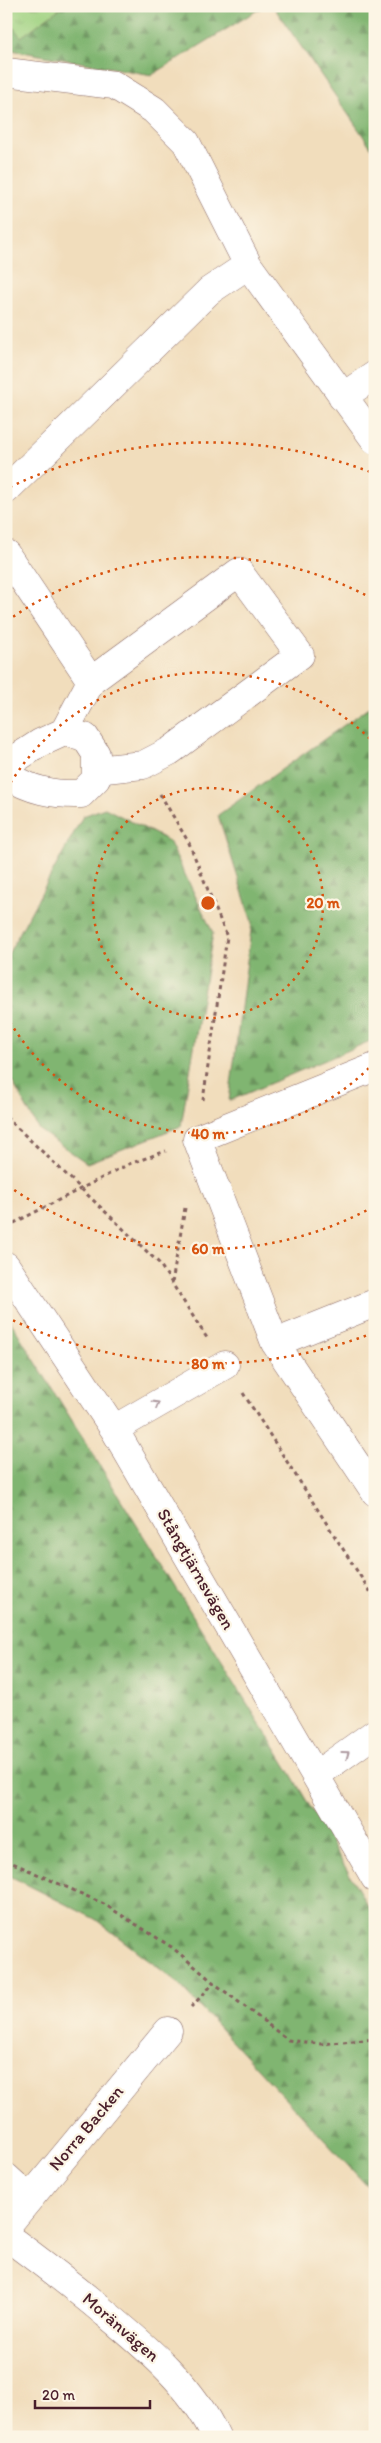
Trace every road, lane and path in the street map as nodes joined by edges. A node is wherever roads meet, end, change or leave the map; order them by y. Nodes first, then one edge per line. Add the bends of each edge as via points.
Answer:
1 (6, 72) edge
2 (248, 265) junction
3 (375, 375) edge
4 (342, 397) junction
5 (375, 440) edge
6 (6, 490) edge
7 (6, 554) edge
8 (91, 681) junction
9 (64, 732) junction
10 (6, 765) edge
11 (143, 765) junction
12 (96, 770) junction
13 (6, 775) edge
14 (375, 1067) edge
15 (197, 1139) junction
16 (186, 1207) dead end
17 (6, 1223) edge
18 (6, 1266) edge
19 (172, 1284) dead end
20 (375, 1303) edge
21 (275, 1342) junction
22 (225, 1365) dead end
23 (114, 1429) junction
24 (375, 1492) edge
25 (375, 1733) edge
26 (316, 1775) junction
27 (6, 1860) edge
28 (375, 1878) edge
29 (168, 2031) dead end
30 (375, 2039) edge
31 (6, 2177) edge
32 (29, 2198) junction
33 (6, 2227) edge
34 (6, 2236) edge
35 (216, 2437) edge

1 - 2 street via 114,85 154,110 186,142
2 - 4 street
2 - 6 street via 209,291
3 - 4 street
4 - 5 street
7 - 8 street
8 - 9 street
8 - 11 street via 239,572 300,655 170,751
9 - 10 street via 40,742
9 - 12 street via 85,737 96,754
11 - 12 street
11 - 15 path via 189,844 227,938
12 - 13 street via 96,779 81,794 49,793 23,786
14 - 15 street
15 - 17 path via 129,1164 12,1224
15 - 21 street
16 - 19 path
18 - 23 street, Stångtjärnsvägen
20 - 21 street
21 - 24 street
23 -> 22 street
23 - 26 street, Stångtjärnsvägen
26 -> 25 street
26 - 28 street, Stångtjärnsvägen
27 - 30 path via 104,1904 173,1948 288,2040 321,2044
29 - 32 street, Norra Backen
31 - 32 street
32 - 33 street, Norra Backen
34 - 35 street, Moränvägen via 56,2272 172,2372

